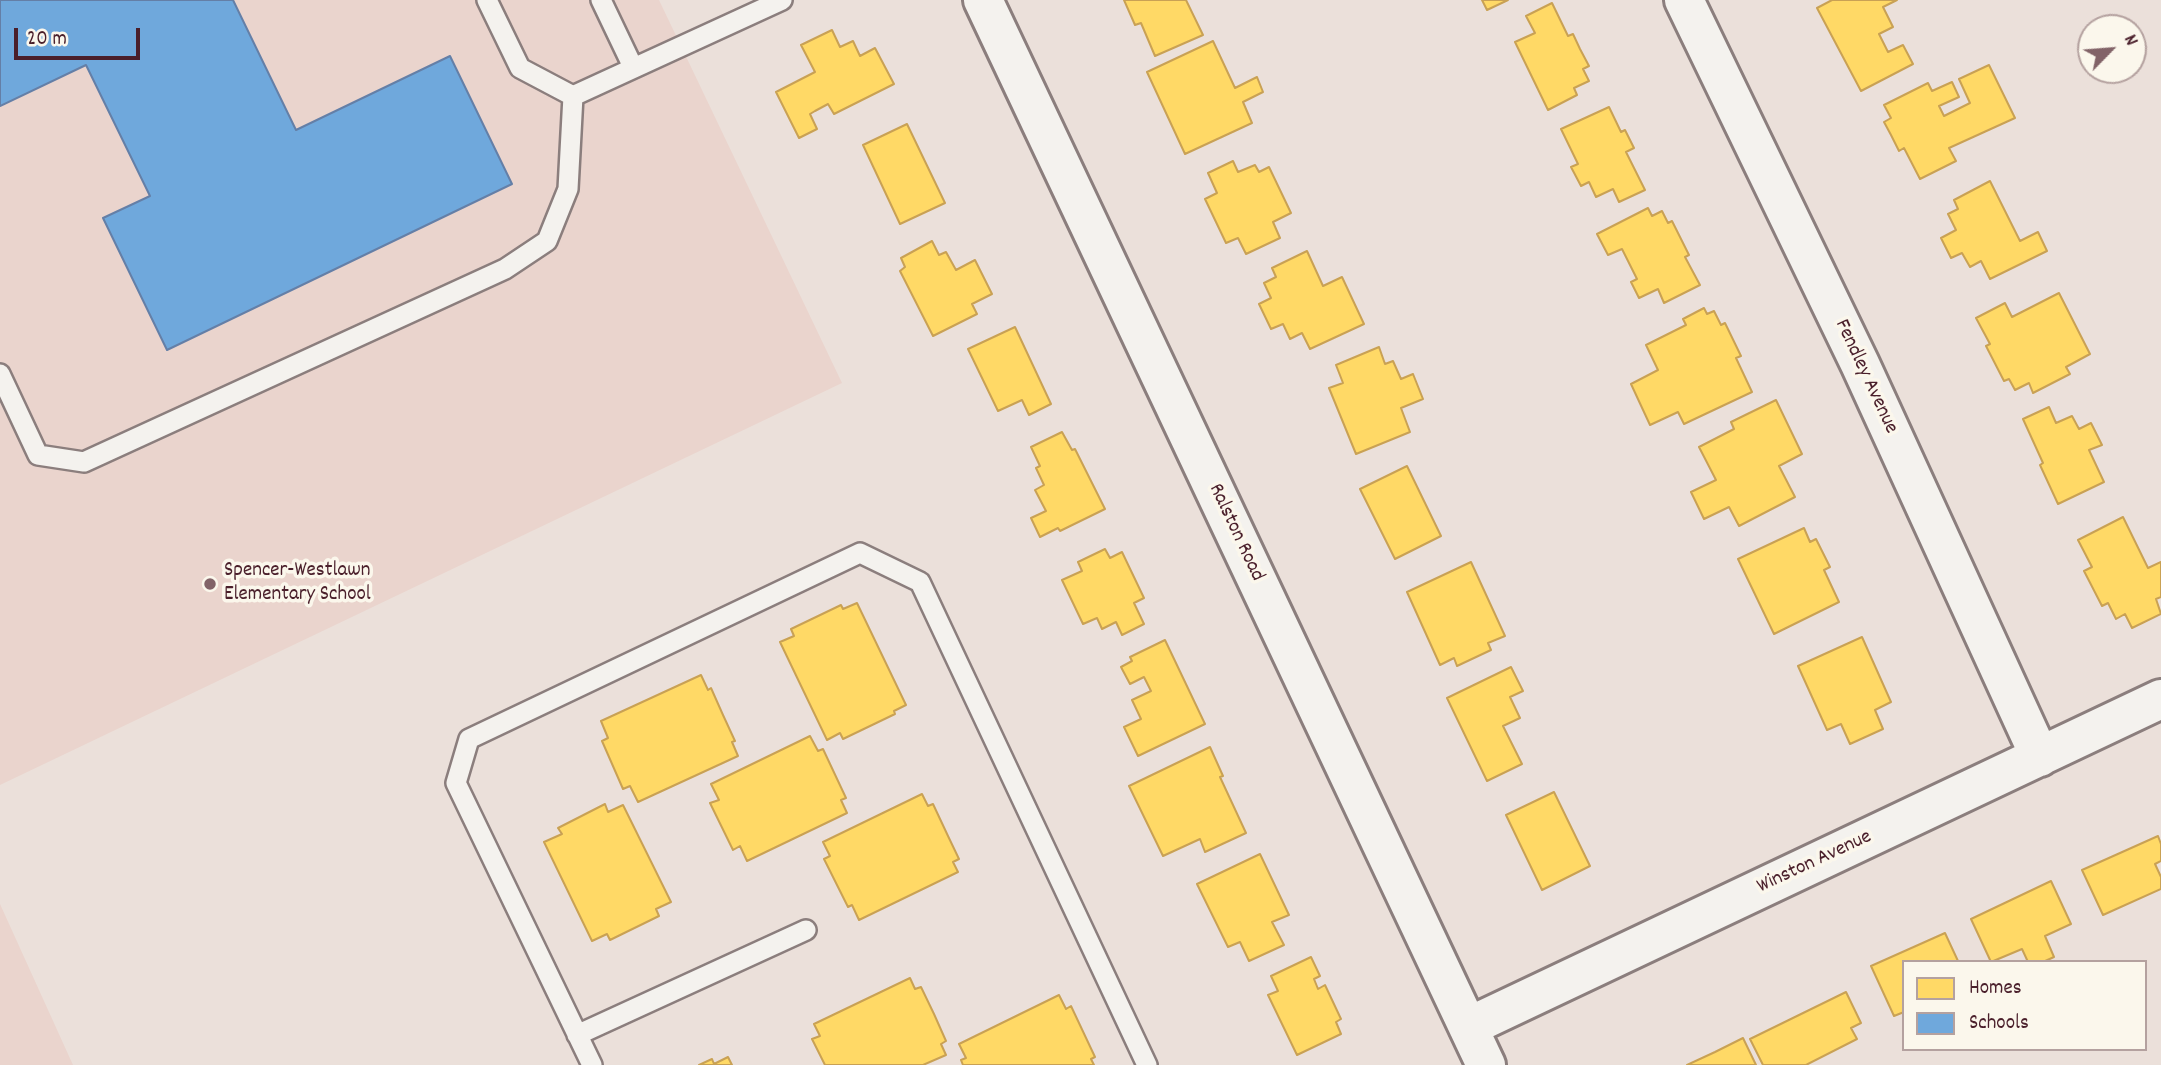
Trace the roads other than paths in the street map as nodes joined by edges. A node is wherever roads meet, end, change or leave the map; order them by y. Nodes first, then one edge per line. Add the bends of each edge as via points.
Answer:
1 (486, 0) edge
2 (601, 0) edge
3 (782, 0) edge
4 (983, 0) edge
5 (1684, 0) edge
6 (633, 67) junction
7 (573, 96) junction
8 (0, 374) edge
9 (2161, 699) edge
10 (2040, 757) junction
11 (806, 930) dead end
12 (1468, 1027) junction
13 (577, 1035) junction
14 (592, 1065) edge
15 (1147, 1065) edge
16 (1486, 1065) edge

1 - 7 lane via 520,68
2 - 6 lane
3 - 6 lane
4 - 12 street, Ralston Road
5 - 10 street, Fendley Avenue via 1860,364
6 - 7 lane
7 - 8 lane via 568,189 547,242 505,269 84,462 38,455
9 - 10 street, Winston Avenue
10 - 12 street, Winston Avenue
11 - 13 lane
12 - 16 street, Ralston Road
13 - 14 lane
13 - 15 lane via 456,783 469,739 860,553 920,582

